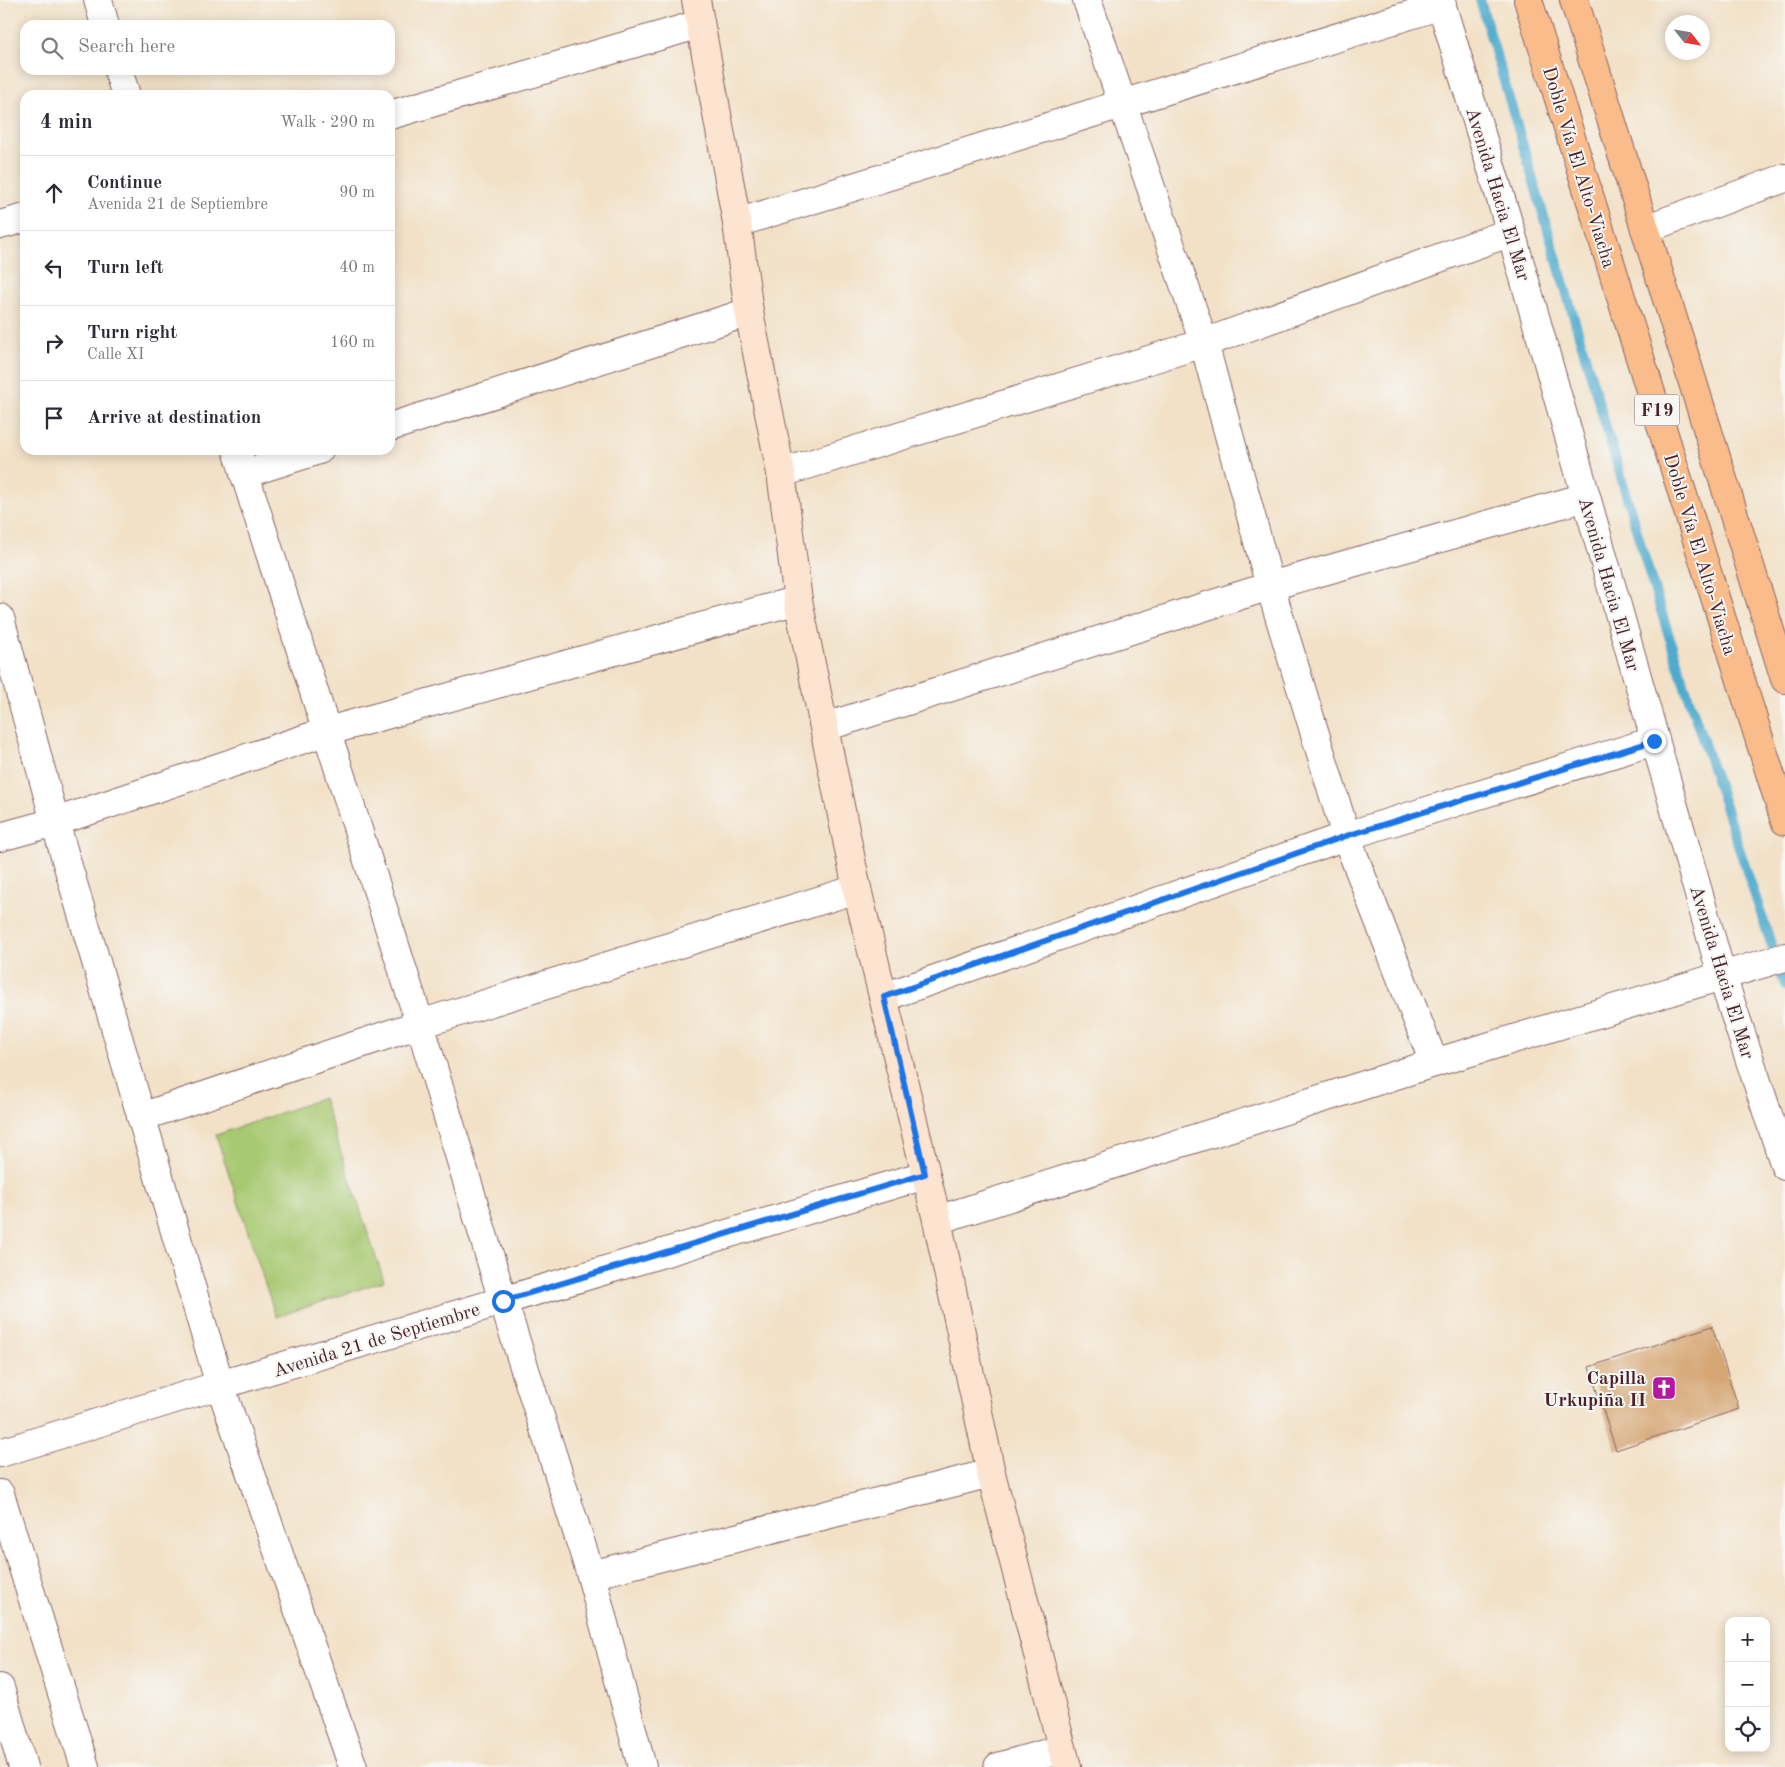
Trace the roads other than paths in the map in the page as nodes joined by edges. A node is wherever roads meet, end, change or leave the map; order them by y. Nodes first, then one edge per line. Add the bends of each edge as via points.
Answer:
1 (98, 0) edge
2 (1087, 0) edge
3 (1528, 0) edge
4 (1574, 0) edge
5 (1441, 3) edge
6 (698, 12) edge
7 (104, 20) edge
8 (120, 75) edge
9 (124, 90) edge
10 (1121, 106) junction
11 (395, 113) edge
12 (1785, 178) edge
13 (20, 219) edge
14 (737, 223) junction
15 (0, 225) edge
16 (1646, 229) junction
17 (1511, 232) junction
18 (749, 312) junction
19 (1204, 343) junction
20 (395, 425) edge
21 (286, 455) edge
22 (240, 462) edge
23 (782, 473) junction
24 (1586, 497) junction
25 (1270, 586) junction
26 (798, 600) junction
27 (0, 618) edge
28 (1785, 678) edge
29 (824, 727) junction
30 (328, 731) junction
31 (1654, 741) junction
32 (1785, 821) edge
33 (55, 822) junction
34 (1346, 836) junction
35 (0, 837) edge
36 (857, 889) junction
37 (1785, 957) edge
38 (1722, 976) junction
39 (884, 997) junction
40 (420, 1024) junction
41 (1434, 1063) junction
42 (141, 1117) junction
43 (1785, 1166) edge
44 (925, 1174) junction
45 (937, 1220) junction
46 (503, 1301) junction
47 (220, 1385) junction
48 (0, 1453) edge
49 (991, 1472) junction
50 (0, 1494) edge
51 (591, 1575) junction
52 (0, 1688) edge
53 (1065, 1758) edge
54 (23, 1767) edge
55 (85, 1767) edge
56 (353, 1767) edge
57 (642, 1767) edge
58 (998, 1767) edge

1 - 7 street
2 - 10 street
3 - 32 highway, Doble Vía El Alto-Viacha / F19
4 - 16 highway, F19
5 - 10 street
5 - 17 street, Avenida Hacia El Mar
6 - 11 street
6 - 14 street
8 - 9 street
10 - 14 street
10 - 19 street
12 - 16 street
13 - 15 street
14 - 18 street
16 - 28 highway, F19
17 - 19 street
17 - 24 street, Avenida Hacia El Mar
18 - 20 street
18 - 23 street
19 - 23 street
19 - 25 street
21 - 22 street
22 - 30 street
23 - 26 street
24 - 25 street
24 - 31 street, Avenida Hacia El Mar
25 - 29 street
25 - 34 street
26 - 29 street
26 - 30 street
27 - 33 street
29 - 36 street
30 - 33 street
30 - 40 street
31 - 34 street
31 - 38 street, Avenida Hacia El Mar
33 - 35 street
33 - 42 street
34 - 39 street
34 - 41 street
36 - 39 street
36 - 40 street
37 - 38 street
38 - 41 street
38 - 43 street, Avenida Hacia El Mar
39 - 44 street
40 - 42 street
40 - 46 street
41 - 45 street
42 - 47 street
44 - 45 street
44 - 46 street, Avenida 21 de Septiembre
45 - 49 street
46 - 47 street, Avenida 21 de Septiembre
46 - 51 street
47 - 48 street, Avenida 21 de Septiembre
47 - 56 street
49 - 51 street
49 - 53 street
50 - 55 street
51 - 57 street
52 - 54 street
53 - 58 street

